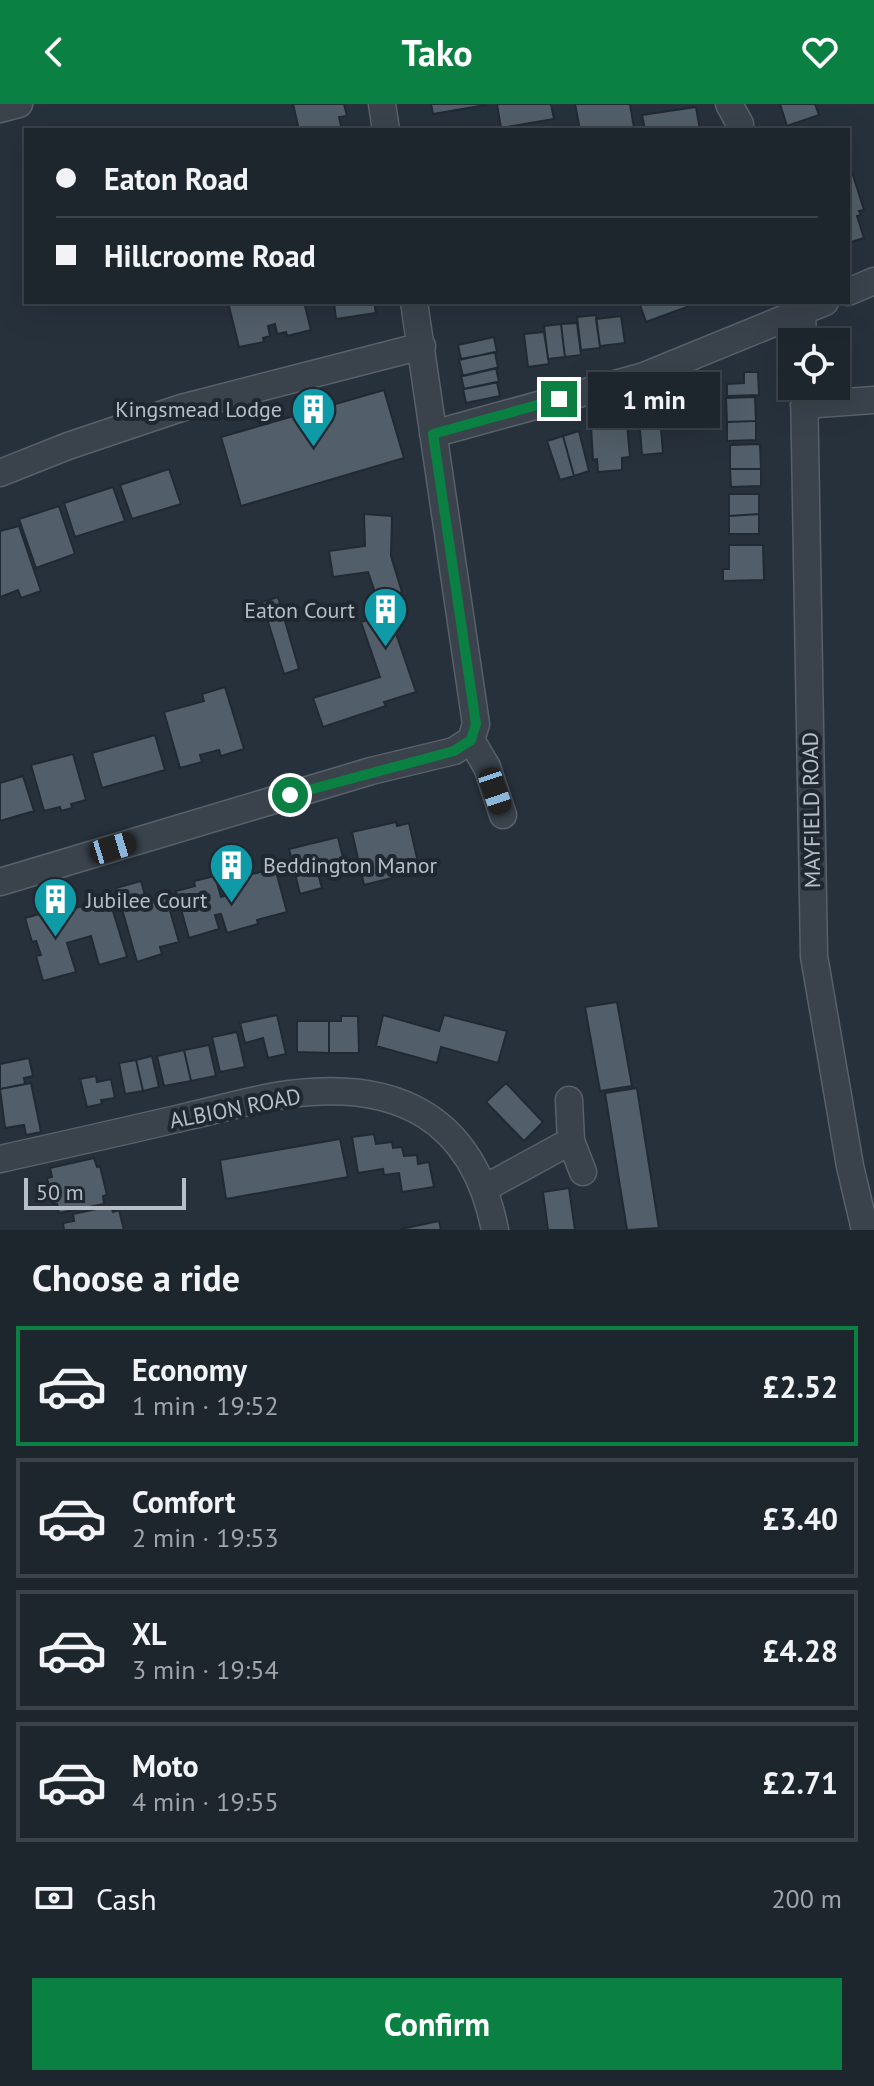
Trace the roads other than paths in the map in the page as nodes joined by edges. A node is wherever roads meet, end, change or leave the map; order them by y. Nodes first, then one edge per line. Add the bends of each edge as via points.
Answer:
1 (19, 104) edge
2 (382, 104) edge
3 (0, 109) edge
4 (386, 128) edge
5 (874, 281) edge
6 (850, 291) edge
7 (414, 304) edge
8 (814, 307) edge
9 (807, 328) edge
10 (422, 346) junction
11 (850, 399) edge
12 (804, 400) edge
13 (874, 400) edge
14 (433, 434) junction
15 (0, 473) edge
16 (471, 740) junction
17 (503, 815) dead end
18 (0, 882) edge
19 (569, 1100) dead end
20 (571, 1141) junction
21 (0, 1159) edge
22 (583, 1172) dead end
23 (485, 1188) junction
24 (495, 1230) edge
25 (865, 1230) edge

1 - 3 street
2 - 4 street
5 - 6 street
7 - 10 street
8 - 9 street
8 - 14 street via 644,376
10 - 14 street
10 - 15 street via 181,408
11 - 13 street
12 - 25 street, MAYFIELD ROAD via 814,956
14 - 16 street via 476,724
16 - 17 street via 487,767
16 - 18 street via 454,751
19 - 20 street
20 - 22 street
20 - 23 street
21 - 23 street, ALBION ROAD via 289,1094 348,1091 406,1103 443,1127 468,1156
23 - 24 street, ALBION ROAD

